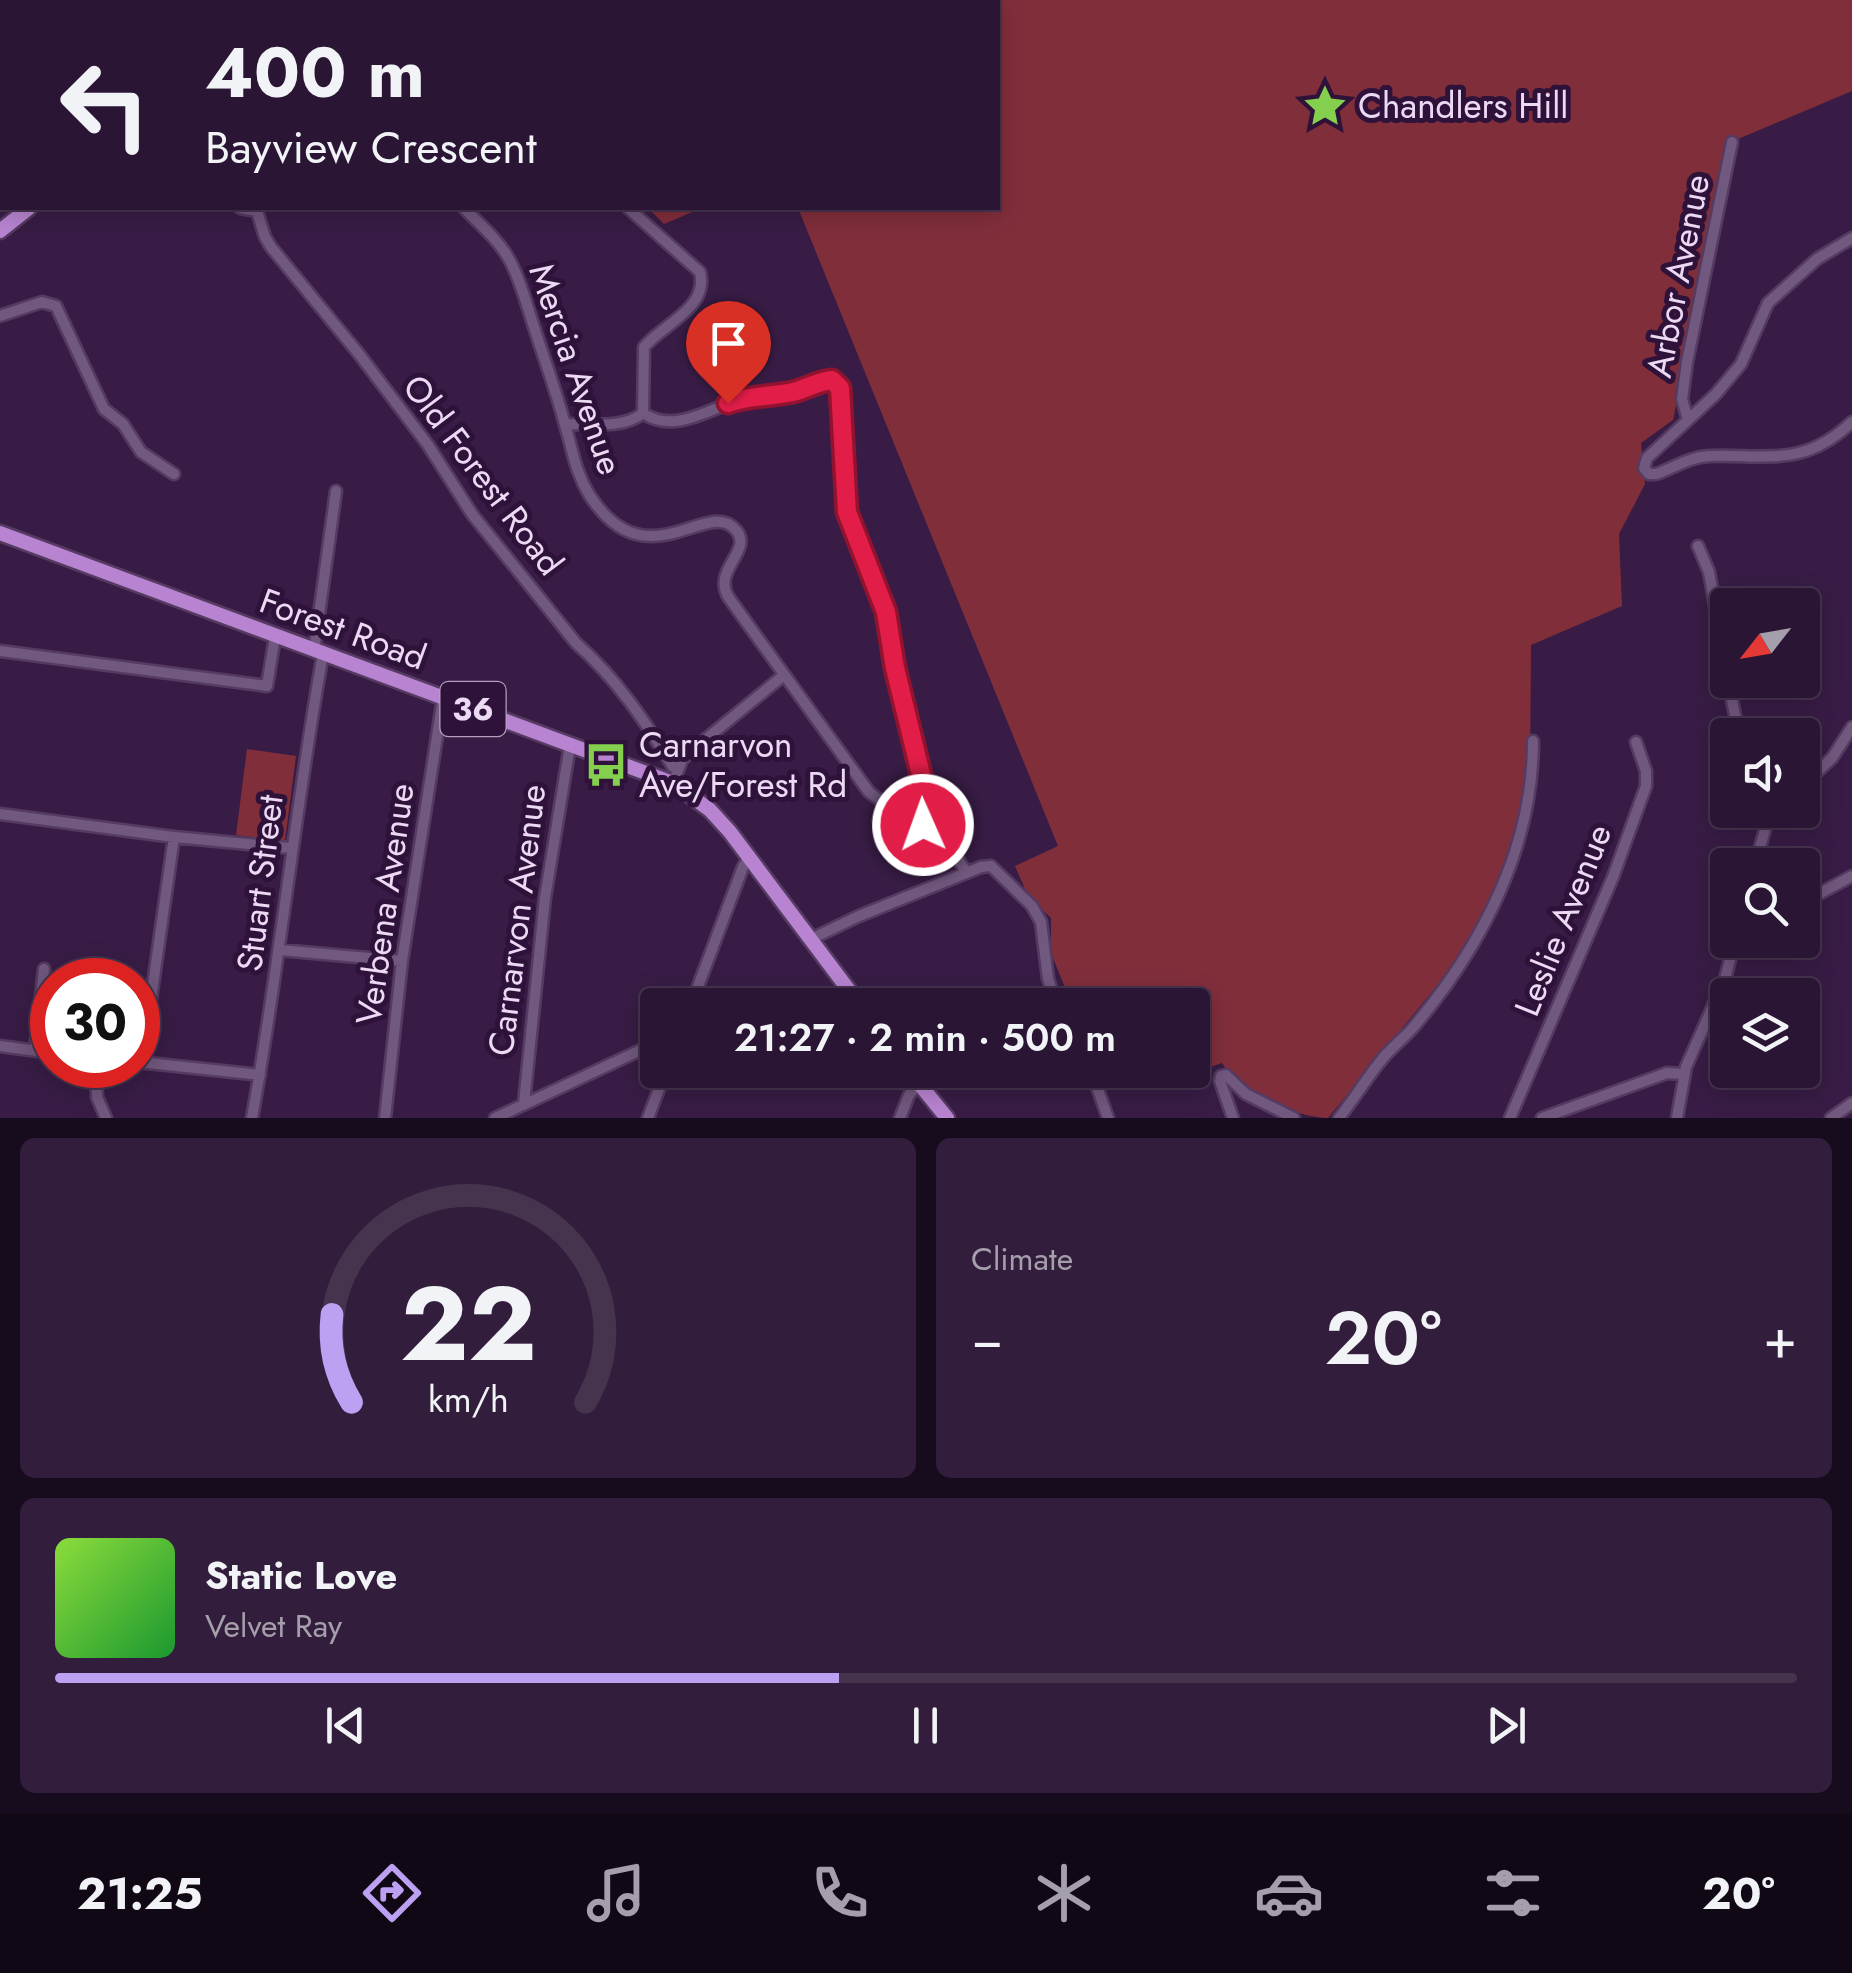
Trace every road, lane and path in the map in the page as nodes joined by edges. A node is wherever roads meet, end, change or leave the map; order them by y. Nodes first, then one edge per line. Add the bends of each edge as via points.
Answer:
1 (1732, 142) dead end
2 (26, 210) edge
3 (257, 210) edge
4 (466, 210) edge
5 (630, 210) edge
6 (0, 231) edge
7 (1852, 238) edge
8 (0, 316) edge
9 (642, 412) junction
10 (1688, 420) junction
11 (1852, 422) edge
12 (565, 424) junction
13 (174, 474) dead end
14 (336, 491) dead end
15 (0, 533) edge
16 (1698, 546) dead end
17 (1712, 588) edge
18 (276, 637) junction
19 (0, 651) edge
20 (318, 653) junction
21 (784, 675) junction
22 (443, 698) junction
23 (1852, 728) edge
24 (1533, 741) dead end
25 (1636, 742) dead end
26 (570, 745) junction
27 (1820, 769) edge
28 (672, 772) junction
29 (0, 814) edge
30 (921, 828) junction
31 (174, 837) junction
32 (290, 848) junction
33 (750, 856) junction
34 (966, 872) junction
35 (1852, 876) edge
36 (1820, 893) edge
37 (811, 939) junction
38 (280, 950) junction
39 (156, 958) edge
40 (1731, 958) edge
41 (402, 962) junction
42 (697, 988) edge
43 (847, 988) edge
44 (1051, 988) edge
45 (0, 1046) edge
46 (30, 1049) edge
47 (640, 1050) edge
48 (160, 1064) edge
49 (1684, 1074) junction
50 (260, 1075) junction
51 (97, 1088) edge
52 (659, 1088) edge
53 (915, 1088) edge
54 (922, 1088) edge
55 (1097, 1088) edge
56 (524, 1103) junction
57 (1852, 1104) edge
58 (106, 1118) edge
59 (252, 1118) edge
60 (385, 1118) edge
61 (495, 1118) edge
62 (648, 1118) edge
63 (900, 1118) edge
64 (947, 1118) edge
65 (1108, 1118) edge
66 (1233, 1118) edge
67 (1294, 1118) edge
68 (1339, 1118) edge
69 (1510, 1118) edge
70 (1542, 1118) edge
71 (1677, 1118) edge
72 (1831, 1118) edge

1 - 10 street, Arbor Avenue via 1687,362 1682,400
2 - 6 main road
3 - 28 street, Old Forest Road via 271,247 408,417 472,514 636,708
4 - 12 street, Mercia Avenue via 514,268
5 - 9 street via 692,264 703,282 690,306 644,347
7 - 10 street via 1768,303 1741,364
8 - 13 street via 42,302 56,306 104,410 123,424 141,452
9 - 12 street via 615,423
9 - 30 street via 670,422 756,394 832,380 840,388 847,512 886,612 927,799
10 - 11 street via 1645,460 1647,473 1703,456 1796,454 1828,443
12 - 21 street, Mercia Avenue via 576,472 613,525 661,536 714,520 734,526 740,547 723,588
14 - 20 street, Stuart Street
15 - 18 main road, Forest Road / 36
16 - 17 street
18 - 19 street via 267,686
18 - 20 main road, Forest Road / 36
20 - 22 main road, Forest Road / 36
20 - 32 street, Stuart Street
21 - 28 street
21 - 30 street, Mercia Avenue via 870,792
22 - 26 main road, Forest Road / 36
22 - 41 street, Verbena Avenue
23 - 27 street
24 - 68 street via 1520,844 1471,947
25 - 69 street, Leslie Avenue via 1646,786
26 - 28 main road, Forest Road / 36
26 - 56 street, Carnarvon Avenue via 545,898
28 - 33 main road, Forest Road / 36
29 - 31 street
30 - 34 street, Mercia Avenue
31 - 32 street
31 - 39 street
32 - 38 street, Stuart Street
33 - 37 main road, Forest Road / 36
33 - 42 street
34 - 37 street
34 - 44 street via 991,866 1026,900 1041,922
35 - 36 street
37 - 43 main road, Forest Road / 36
38 - 41 street
38 - 50 street, Stuart Street
40 - 49 street
41 - 60 street, Verbena Avenue
45 - 46 street
47 - 56 street
48 - 50 street
49 - 70 street via 1667,1073
49 - 71 street
50 - 59 street, Stuart Street
51 - 58 street
52 - 62 street
53 - 63 street
54 - 64 main road
55 - 65 street
56 - 61 street
57 - 72 street
66 - 67 street via 1221,1076

